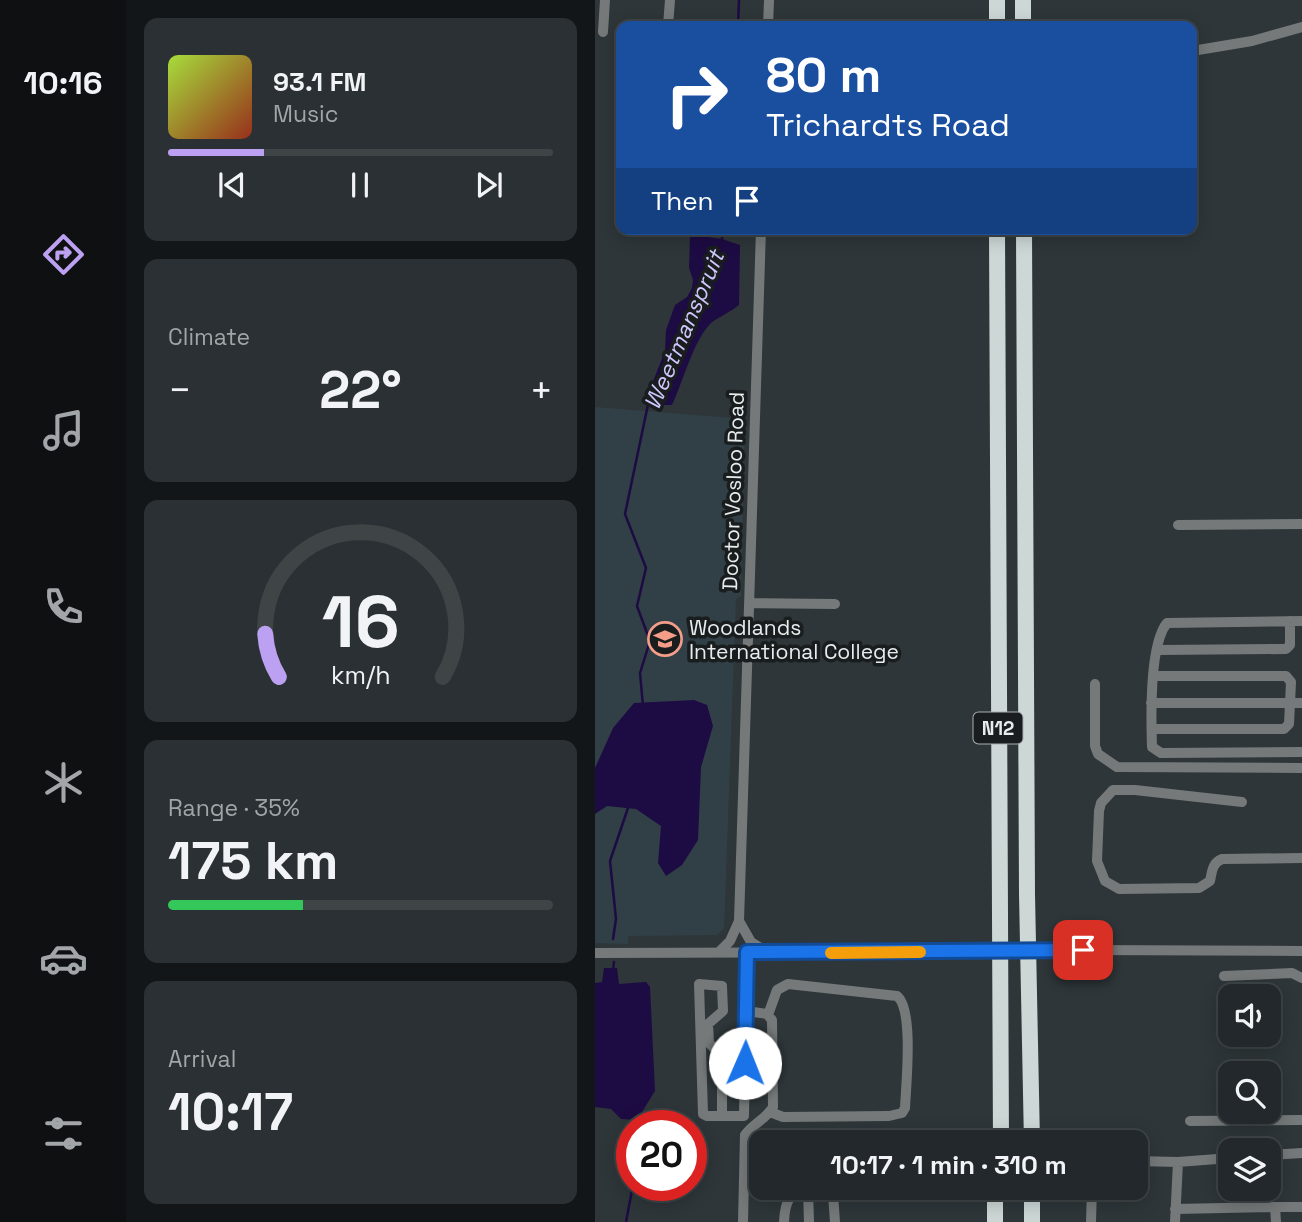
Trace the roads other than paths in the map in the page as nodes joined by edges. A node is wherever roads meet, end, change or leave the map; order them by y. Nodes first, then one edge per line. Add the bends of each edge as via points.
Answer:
1 (605, 0) edge
2 (670, 0) edge
3 (769, 0) edge
4 (997, 0) edge
5 (1023, 0) edge
6 (669, 21) edge
7 (768, 21) edge
8 (997, 21) edge
9 (1023, 21) edge
10 (1302, 27) edge
11 (603, 32) dead end
12 (1197, 50) edge
13 (761, 235) edge
14 (997, 235) edge
15 (1024, 235) edge
16 (1302, 524) edge
17 (1178, 525) dead end
18 (749, 603) junction
19 (835, 604) dead end
20 (1296, 621) edge
21 (1158, 650) junction
22 (1153, 676) junction
23 (1095, 684) dead end
24 (1151, 703) junction
25 (1296, 703) edge
26 (1151, 729) junction
27 (1302, 752) edge
28 (1302, 768) edge
29 (1242, 802) dead end
30 (1302, 858) edge
31 (739, 922) junction
32 (1302, 951) edge
33 (719, 952) junction
34 (747, 952) junction
35 (595, 953) edge
36 (767, 953) junction
37 (1224, 976) dead end
38 (1302, 978) edge
39 (746, 1011) junction
40 (768, 1015) junction
41 (703, 1024) junction
42 (770, 1112) junction
43 (722, 1116) junction
44 (1302, 1120) edge
45 (1190, 1121) dead end
46 (999, 1130) edge
47 (1032, 1130) edge
48 (1302, 1153) edge
49 (1281, 1154) edge
50 (1218, 1158) edge
51 (1148, 1161) edge
52 (1178, 1162) junction
53 (788, 1200) edge
54 (808, 1200) edge
55 (833, 1200) edge
56 (996, 1200) edge
57 (1001, 1200) edge
58 (1032, 1200) edge
59 (1091, 1200) edge
60 (1302, 1206) edge
61 (1275, 1207) junction
62 (1175, 1209) junction
63 (743, 1222) edge
64 (784, 1222) edge
65 (809, 1222) edge
66 (835, 1222) edge
67 (995, 1222) edge
68 (1002, 1222) edge
69 (1032, 1222) edge
70 (1091, 1222) edge
71 (1175, 1222) edge
72 (1276, 1222) edge

1 - 11 street
2 - 6 street
3 - 7 street
4 - 8 highway
5 - 9 highway
10 - 12 street
13 - 18 street, Doctor Vosloo Road
14 - 46 highway, N12
15 - 47 highway, N12
16 - 17 street
18 - 19 street
18 - 31 street, Doctor Vosloo Road
20 - 21 street via 1286,649
20 - 21 street via 1173,621 1163,626
21 - 22 street
22 - 24 street
22 - 25 street via 1286,676
23 - 28 street via 1095,746 1098,754 1117,767
24 - 25 street
24 - 26 street
25 - 26 street via 1284,729
26 - 27 street via 1152,747 1161,753
29 - 30 street via 1113,790 1099,811 1100,872 1119,889 1199,888 1210,881 1212,868 1222,859
31 - 33 street
31 - 36 street via 751,942
32 - 36 street, bridge
33 - 34 street
33 - 35 street
34 - 36 street
34 - 39 street
37 - 38 street via 1292,973
39 - 40 street
39 - 43 street via 744,1116
40 - 42 street via 772,1020
40 - 42 street via 777,990 788,984 897,996 908,1016 902,1113 783,1117
41 - 41 street via 699,984 722,986 723,1011
41 - 43 street via 709,1042 722,1056
41 - 43 street via 701,1109 706,1116
42 - 63 street via 745,1135
44 - 45 street
48 - 49 street
50 - 52 street
51 - 52 street
52 - 62 street
53 - 64 street
54 - 65 street
55 - 66 street
56 - 67 highway
57 - 68 highway
58 - 69 highway
59 - 70 street
60 - 61 street
61 - 62 street
61 - 72 street
62 - 71 street

